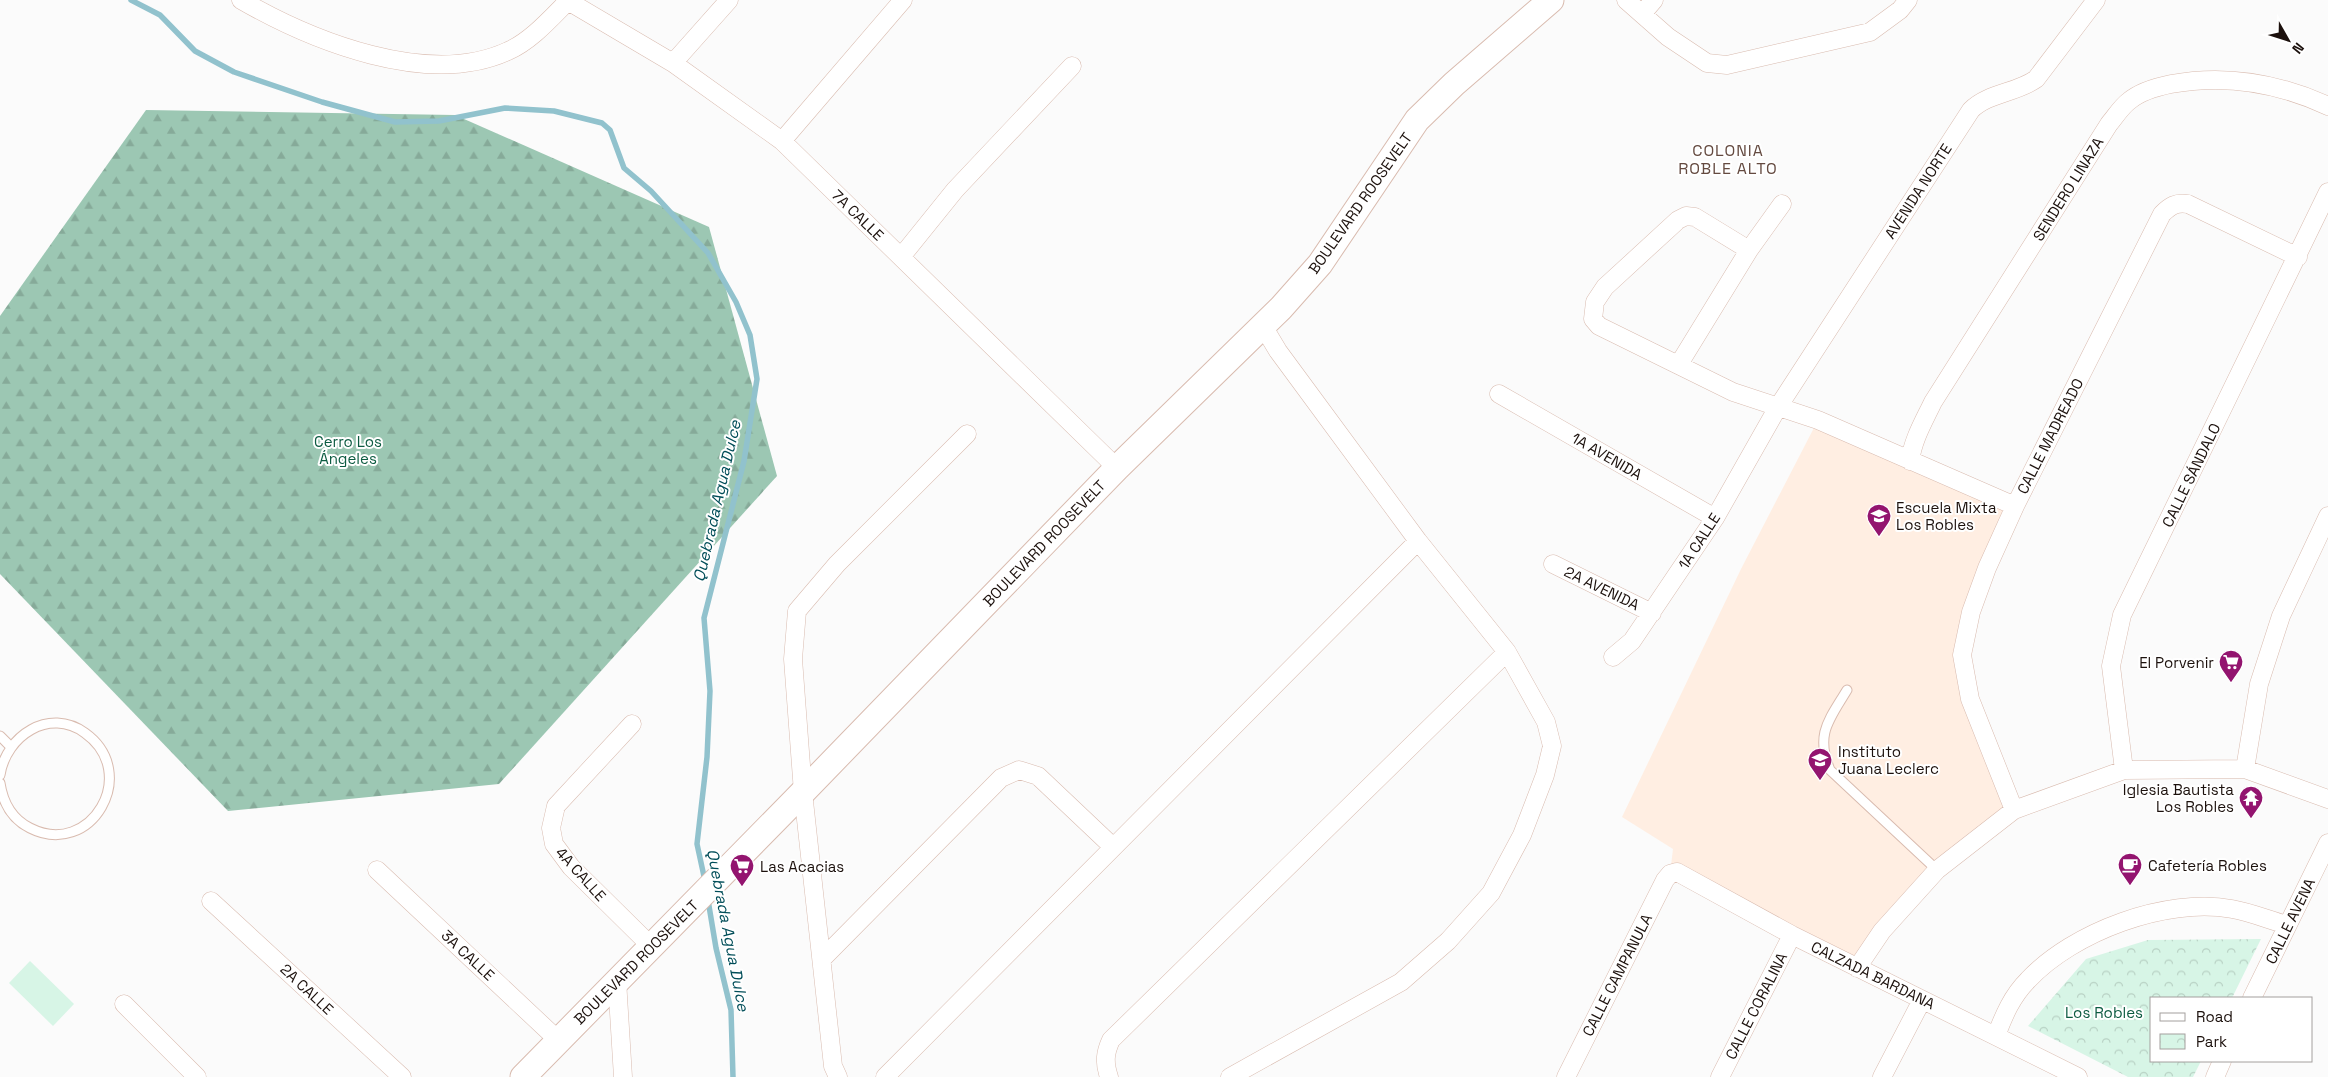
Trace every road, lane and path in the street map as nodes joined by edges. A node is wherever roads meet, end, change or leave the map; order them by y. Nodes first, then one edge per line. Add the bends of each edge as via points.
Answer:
1 (241, 0) edge
2 (729, 0) edge
3 (903, 0) edge
4 (1551, 0) edge
5 (1626, 0) edge
6 (1654, 0) edge
7 (1908, 0) edge
8 (2096, 0) edge
9 (568, 1) edge
10 (262, 5) edge
11 (1642, 14) junction
12 (673, 63) junction
13 (1072, 66) dead end
14 (2328, 106) edge
15 (782, 141) junction
16 (2328, 192) edge
17 (1782, 204) dead end
18 (1749, 250) junction
19 (901, 257) junction
20 (2298, 257) junction
21 (1263, 326) junction
22 (1679, 364) junction
23 (1498, 394) dead end
24 (1775, 412) junction
25 (967, 434) dead end
26 (1910, 461) junction
27 (1117, 468) junction
28 (2016, 506) junction
29 (2328, 516) edge
30 (1715, 518) junction
31 (1418, 541) junction
32 (1552, 564) dead end
33 (1652, 613) junction
34 (1508, 652) junction
35 (1614, 657) dead end
36 (1847, 690) dead end
37 (632, 724) dead end
38 (0, 736) edge
39 (10, 746) junction
40 (2245, 769) junction
41 (2124, 770) junction
42 (0, 775) edge
43 (0, 783) edge
44 (804, 792) junction
45 (2328, 799) edge
46 (2014, 810) junction
47 (2328, 844) edge
48 (1113, 847) junction
49 (378, 870) dead end
50 (1937, 870) junction
51 (1670, 874) joint
52 (211, 901) dead end
53 (2286, 925) junction
54 (1792, 935) junction
55 (651, 946) junction
56 (822, 958) junction
57 (1857, 968) junction
58 (617, 980) junction
59 (2252, 997) edge
60 (1922, 1000) junction
61 (124, 1004) dead end
62 (1996, 1036) junction
63 (558, 1040) junction
64 (2222, 1062) edge
65 (1259, 1070) edge
66 (2053, 1072) edge
67 (197, 1077) edge
68 (402, 1077) edge
69 (523, 1077) edge
70 (623, 1077) edge
71 (838, 1077) edge
72 (884, 1077) edge
73 (1109, 1077) edge
74 (1230, 1077) edge
75 (1566, 1077) edge
76 (1720, 1077) edge
77 (1882, 1077) edge
78 (2078, 1077) edge
79 (2215, 1077) edge

1 - 10 street
2 - 12 street
3 - 15 street
4 - 21 main road, BOULEVARD ROOSEVELT via 1417,120 1320,264
5 - 11 street
6 - 11 street
7 - 11 street via 1870,32 1727,65 1707,63 1668,37
8 - 24 street, AVENIDA NORTE via 2036,79 2026,86 1983,101 1971,110
9 - 10 street via 524,42 508,52 476,61 430,65 371,56 326,40
9 - 12 street, 7A CALLE
12 - 15 street, 7A CALLE
13 - 19 street via 955,190
14 - 26 street, SENDERO LINAZA via 2261,84 2228,79 2188,81 2152,88 2129,101 2096,144 1934,402 1918,433
15 - 19 street, 7A CALLE
16 - 20 street, CALLE SÁNDALO
17 - 18 street
18 - 22 street
18 - 22 street via 1695,217 1686,216 1605,286 1595,302 1593,319 1599,326
19 - 27 street, 7A CALLE
20 - 28 street, CALLE MADREADO via 2188,204 2170,206 2162,214
20 - 41 street, CALLE SÁNDALO via 2122,616 2111,666
21 - 27 main road, BOULEVARD ROOSEVELT
21 - 31 street
22 - 24 street
23 - 30 street, 1A AVENIDA
24 - 26 street via 1818,420
24 - 30 street, 1A CALLE
25 - 44 street via 837,564 797,610 793,659
26 - 28 street
27 - 44 main road, BOULEVARD ROOSEVELT
28 - 46 street, CALLE MADREADO via 1971,612 1962,655 1970,699
29 - 40 street via 2281,616 2259,684
30 - 33 street, 1A CALLE
31 - 34 street
31 - 48 street
32 - 33 street, 2A AVENIDA
33 - 35 street, 1A CALLE via 1632,641
34 - 65 street via 1546,722 1552,746 1545,776 1522,836 1491,893 1448,941 1401,982
34 - 73 street via 1111,1040 1105,1052
36 - 50 lane via 1825,727 1823,753 1830,770
37 - 55 street, 4A CALLE via 556,806 551,828 554,844 571,867
38 - 39 lane
39 - 42 lane
39 - 43 lane via 24,733 42,725 60,724 79,729 94,740 105,755 110,774 108,793 101,810 88,823 73,832 56,835 38,832 22,824 10,812 2,797
40 - 41 street
40 - 45 street
41 - 46 street
44 - 55 main road, BOULEVARD ROOSEVELT
44 - 56 street
46 - 50 street
47 - 53 street, CALLE AVENA
48 - 56 street via 1038,776 1019,770 1001,778
48 - 72 street
49 - 63 street, 3A CALLE
50 - 57 street via 1882,931
51 - 54 street, CALZADA BARDANA via 1677,872 1685,876
51 - 75 street, CALLE CAMPANULA
52 - 68 street, 2A CALLE
53 - 59 street, CALLE AVENA
53 - 62 street via 2232,908 2205,907 2176,908 2123,921 2073,945 2027,981 2006,1009
54 - 57 street, CALZADA BARDANA
54 - 76 street, CALLE CORALINA
55 - 58 main road, BOULEVARD ROOSEVELT
56 - 71 street via 833,1066
57 - 60 street, CALZADA BARDANA
58 - 63 main road, BOULEVARD ROOSEVELT
58 - 70 street
60 - 62 street, CALZADA BARDANA
60 - 77 street
61 - 67 street
62 - 66 street, CALZADA BARDANA
63 - 69 main road, BOULEVARD ROOSEVELT
64 - 79 street
65 - 74 street
66 - 78 street, CALZADA BARDANA

